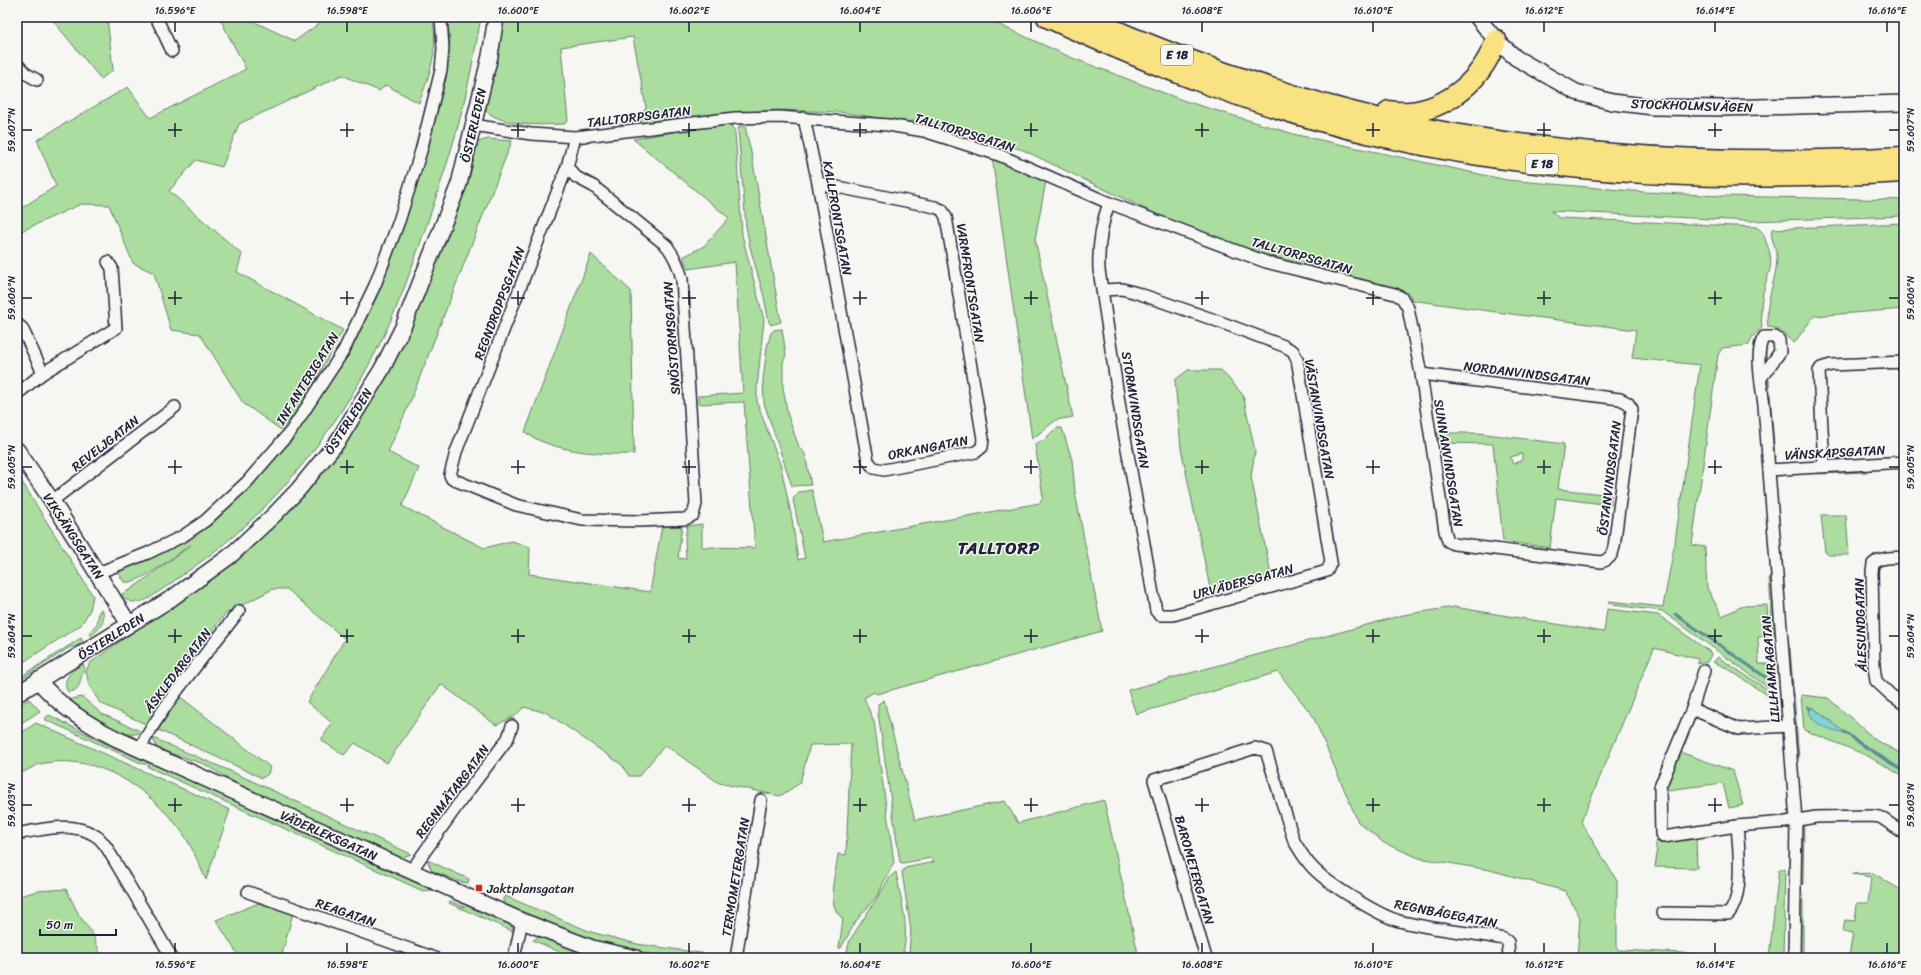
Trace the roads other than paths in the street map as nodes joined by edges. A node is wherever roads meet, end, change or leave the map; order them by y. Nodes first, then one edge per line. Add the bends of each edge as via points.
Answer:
1 (156, 17) edge
2 (441, 17) edge
3 (496, 17) edge
4 (1047, 17) edge
5 (1084, 17) edge
6 (1477, 17) edge
7 (1496, 40) junction
8 (172, 51) dead end
9 (17, 64) edge
10 (37, 80) dead end
11 (1273, 88) junction
12 (1904, 104) edge
13 (804, 118) junction
14 (473, 125) junction
15 (575, 137) junction
16 (1904, 157) edge
17 (567, 168) junction
18 (1904, 172) edge
19 (818, 183) junction
20 (1109, 203) junction
21 (108, 262) dead end
22 (1103, 290) junction
23 (1402, 298) joint
24 (17, 324) edge
25 (1904, 362) edge
26 (43, 373) junction
27 (1421, 374) junction
28 (1761, 378) dead end
29 (17, 394) edge
30 (1628, 403) joint
31 (175, 407) dead end
32 (983, 439) joint
33 (17, 450) edge
34 (1904, 462) edge
35 (870, 465) joint
36 (1824, 466) junction
37 (1769, 470) junction
38 (52, 501) junction
39 (695, 510) joint
40 (1610, 557) joint
41 (1904, 557) edge
42 (1327, 571) joint
43 (98, 573) junction
44 (239, 611) dead end
45 (1164, 616) joint
46 (129, 624) junction
47 (1704, 670) dead end
48 (38, 680) junction
49 (17, 694) edge
50 (1904, 704) edge
51 (1692, 709) junction
52 (512, 726) dead end
53 (1789, 726) junction
54 (140, 748) junction
55 (1262, 749) joint
56 (761, 800) dead end
57 (1796, 820) junction
58 (1737, 826) junction
59 (1904, 833) edge
60 (17, 834) edge
61 (411, 870) junction
62 (248, 892) dead end
63 (1663, 913) dead end
64 (522, 920) junction
65 (172, 958) edge
66 (435, 958) edge
67 (514, 958) edge
68 (636, 958) edge
69 (736, 958) edge
70 (1206, 958) edge
71 (1509, 958) edge
72 (1794, 958) edge

1 - 8 street
2 - 43 street, INFANTERIGATAN via 441,70 422,151 375,285 344,350 292,431 247,482 204,521 148,553
3 - 14 street, ÖSTERLEDEN via 490,56
4 - 18 highway, E 18 via 1121,51 1190,78 1274,106 1373,134 1463,152 1547,165 1648,173 1810,176
5 - 11 highway, E 18 via 1190,60
6 - 7 street, STOCKHOLMSVÄGEN
7 - 11 highway, E 18 via 1492,52 1462,90 1442,103 1420,111 1384,110 1287,85
7 - 12 street, STOCKHOLMSVÄGEN via 1516,58 1576,92 1627,104 1724,108
9 - 10 street via 25,73
11 - 16 highway, E 18 via 1326,105 1398,122 1556,149 1787,160
13 - 15 street, TALLTORPSGATAN via 735,118
13 - 19 street, KALLFRONTSGATAN
13 - 20 street, TALLTORPSGATAN via 888,125 924,131 999,155
14 - 15 street, TALLTORPSGATAN via 531,134
14 - 46 street, ÖSTERLEDEN via 459,184 403,327 382,368 338,441 298,490 230,556 172,598
15 - 17 street, REGNDROPPSGATAN
17 - 39 street, SNÖSTORMSGATAN via 668,246 676,259 682,279
17 - 39 street, REGNDROPPSGATAN via 456,452 450,475 452,479 516,505 582,520 685,519
19 - 32 street, VARMFRONTSGATAN via 935,207 944,213
19 - 35 street, KALLFRONTSGATAN
20 - 22 street, STORMVINDSGATAN via 1104,215 1098,253
20 - 23 street, TALLTORPSGATAN via 1266,262 1396,294
21 - 26 street via 112,268 116,328
22 - 42 street, VÄSTANVINDSGATAN via 1122,289 1137,293 1284,346 1293,352 1297,359 1331,562
22 - 45 street, STORMVINDSGATAN via 1121,415 1156,611
23 - 27 street, SUNNANVINDSGATAN via 1408,308
24 - 26 street via 22,328
25 - 36 street via 1831,365 1821,368 1819,371
26 - 29 street
27 - 30 street, NORDANVINDSGATAN via 1620,399
27 - 40 street, SUNNANVINDSGATAN via 1448,540 1454,544 1602,562
28 - 37 street, LILLHAMRAGATAN
30 - 40 street, ÖSTANVINDSGATAN via 1632,409 1616,539
31 - 38 street, REVELJGATAN
32 - 35 street, ORKANGATAN via 982,447 976,452 884,470
33 - 38 street, VIKSÄNGSGATAN
34 - 36 street, VÄNSKAPSGATAN
36 - 37 street, VÄNSKAPSGATAN
37 - 53 street, LILLHAMRAGATAN
38 - 43 street, VIKSÄNGSGATAN
41 - 50 street, ÅLESUNDGATAN via 1878,560 1873,564 1872,572 1876,681
42 - 45 street, URVÄDERSGATAN
43 - 46 street, VIKSÄNGSGATAN
44 - 54 street, ÅSKLEDARGATAN via 173,695
46 - 48 street, ÖSTERLEDEN
47 - 51 street
48 - 49 street, ÖSTERLEDEN
48 - 54 street, VÄDERLEKSGATAN via 77,717 96,729
51 - 53 street via 1740,729
51 - 58 street via 1660,787 1661,834 1663,838
52 - 61 street, REGNMÄTARGATAN via 503,746
53 - 57 street, LILLHAMRAGATAN
54 - 61 street, VÄDERLEKSGATAN via 246,798
55 - 70 street, BAROMETERGATAN via 1255,748 1154,780
55 - 71 street, REGNBÅGEGATAN via 1269,756 1294,841 1319,874 1387,916 1504,939 1508,942
56 - 69 street, TERMOMETERGATAN
57 - 58 street
57 - 59 street via 1872,816 1880,817
57 - 72 street, LILLHAMRAGATAN
58 - 63 street via 1738,873 1733,909 1728,914
60 - 65 street via 34,830 71,828 87,831 98,837
61 - 64 street, VÄDERLEKSGATAN
62 - 66 street, REAGATAN
64 - 67 street
64 - 68 street, VÄDERLEKSGATAN via 592,948

